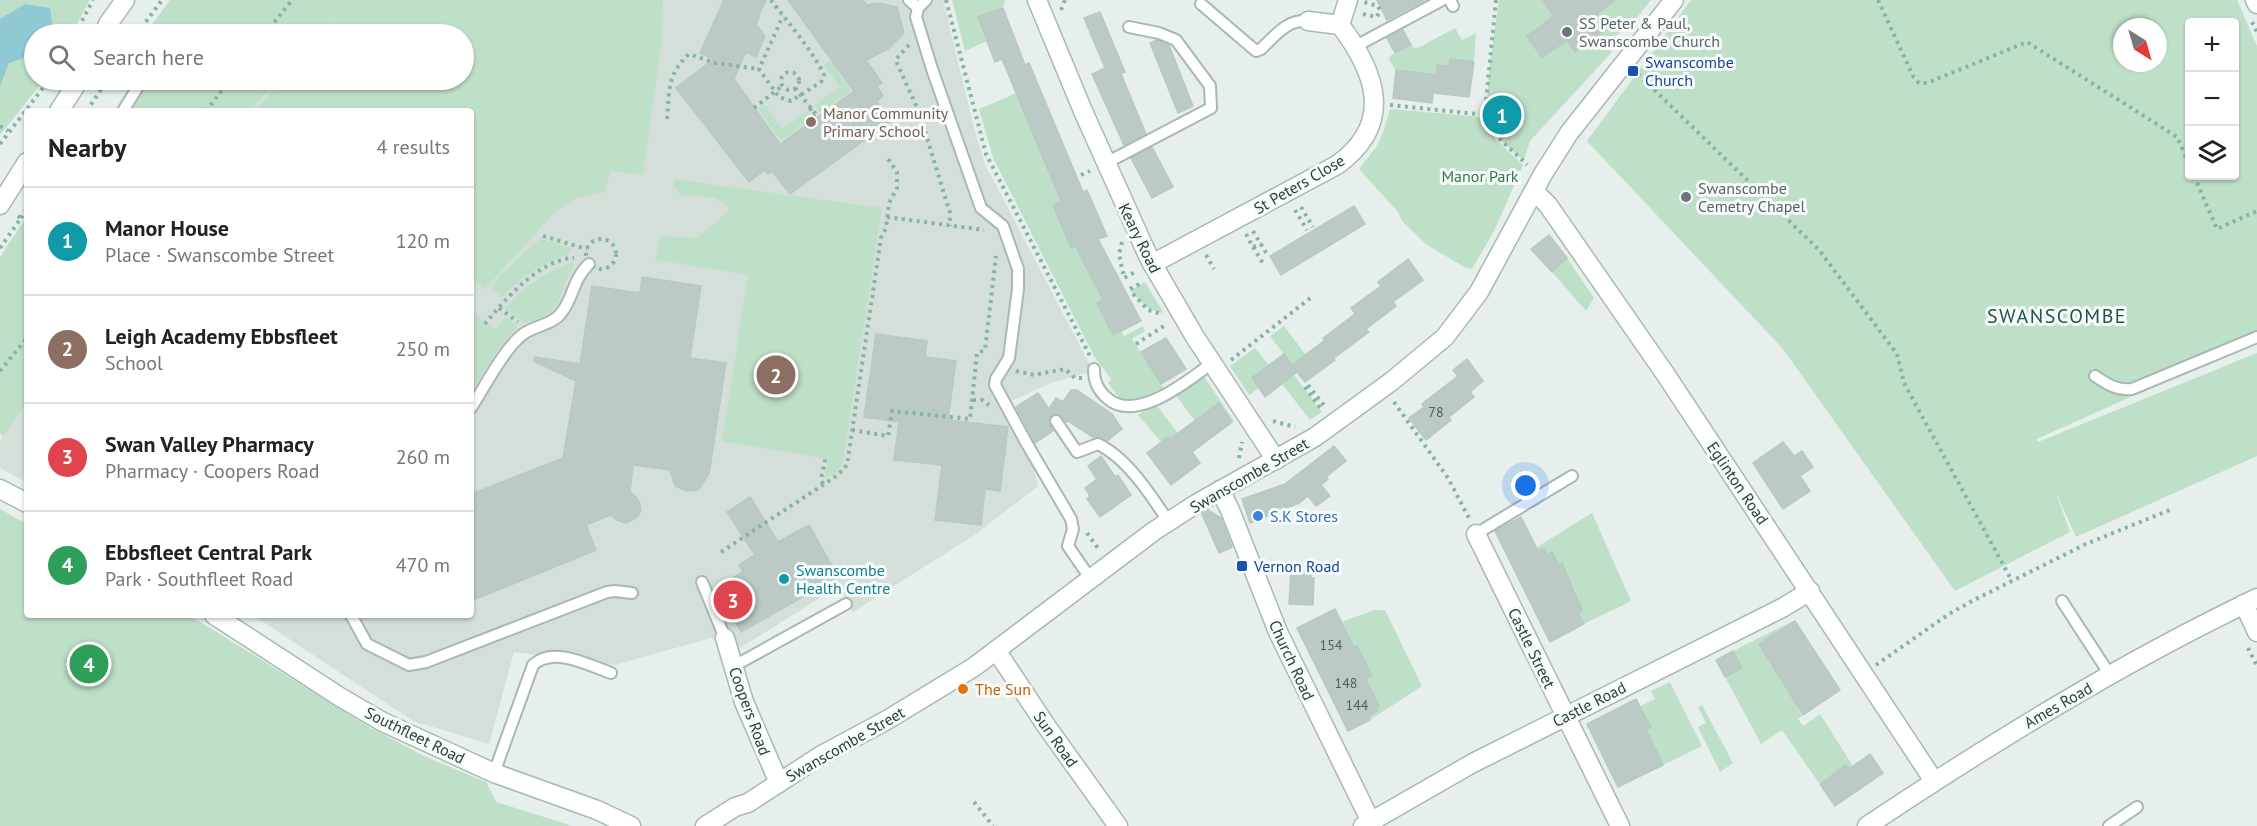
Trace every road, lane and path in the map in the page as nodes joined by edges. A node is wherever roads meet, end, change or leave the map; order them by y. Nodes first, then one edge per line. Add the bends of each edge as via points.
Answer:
1 (93, 0) edge
2 (125, 0) edge
3 (162, 0) edge
4 (292, 0) edge
5 (771, 0) edge
6 (909, 0) edge
7 (946, 0) edge
8 (1037, 0) edge
9 (1065, 0) edge
10 (1357, 0) edge
11 (1442, 0) edge
12 (1496, 0) edge
13 (1674, 0) edge
14 (1878, 0) edge
15 (922, 4) edge
16 (1201, 4) dead end
17 (783, 16) junction
18 (1058, 17) dead end
19 (1308, 21) joint
20 (80, 24) edge
21 (108, 24) edge
22 (144, 24) edge
23 (273, 24) edge
24 (1340, 25) junction
25 (1129, 27) dead end
26 (908, 37) dead end
27 (1356, 46) junction
28 (759, 69) junction
29 (1636, 73) dead end
30 (782, 86) junction
31 (795, 88) junction
32 (41, 90) edge
33 (73, 90) edge
34 (100, 90) edge
35 (136, 90) edge
36 (222, 90) edge
37 (775, 91) junction
38 (800, 95) junction
39 (754, 107) dead end
40 (26, 108) edge
41 (61, 108) edge
42 (89, 108) edge
43 (125, 108) edge
44 (208, 108) edge
45 (24, 111) edge
46 (1385, 111) dead end
47 (1486, 115) junction
48 (816, 118) dead end
49 (667, 119) dead end
50 (0, 126) edge
51 (8, 131) junction
52 (0, 144) edge
53 (2185, 155) edge
54 (888, 159) dead end
55 (1106, 163) junction
56 (24, 167) edge
57 (1523, 174) dead end
58 (2196, 180) edge
59 (1534, 191) junction
60 (1308, 203) dead end
61 (0, 205) edge
62 (1301, 207) junction
63 (1295, 210) junction
64 (2257, 211) edge
65 (24, 213) edge
66 (1287, 214) dead end
67 (887, 216) junction
68 (21, 218) junction
69 (1249, 225) dead end
70 (950, 226) junction
71 (1313, 227) dead end
72 (1307, 230) dead end
73 (985, 231) dead end
74 (543, 236) dead end
75 (1237, 237) dead end
76 (1127, 238) dead end
77 (1260, 244) junction
78 (998, 246) dead end
79 (1253, 247) junction
80 (0, 248) edge
81 (587, 249) dead end
82 (1202, 249) dead end
83 (1268, 255) dead end
84 (588, 261) joint
85 (1264, 265) dead end
86 (1214, 269) dead end
87 (1148, 271) junction
88 (1130, 289) dead end
89 (1132, 294) dead end
90 (1314, 296) dead end
91 (499, 309) junction
92 (1167, 311) dead end
93 (512, 318) dead end
94 (1173, 320) dead end
95 (485, 324) dead end
96 (2257, 337) edge
97 (24, 342) edge
98 (1136, 344) dead end
99 (1006, 364) junction
100 (1214, 367) junction
101 (0, 371) edge
102 (1094, 373) junction
103 (2095, 376) dead end
104 (1307, 386) dead end
105 (1391, 399) dead end
106 (474, 404) edge
107 (1335, 405) dead end
108 (1326, 412) junction
109 (1264, 419) dead end
110 (1316, 419) dead end
111 (1056, 421) dead end
112 (1301, 428) dead end
113 (852, 430) junction
114 (1243, 438) dead end
115 (826, 456) dead end
116 (1276, 460) junction
117 (1236, 464) dead end
118 (1572, 476) dead end
119 (823, 484) junction
120 (0, 489) edge
121 (1221, 490) junction
122 (24, 501) edge
123 (2172, 509) dead end
124 (1168, 521) junction
125 (1478, 533) junction
126 (1102, 550) dead end
127 (721, 552) dead end
128 (1086, 572) junction
129 (2012, 581) junction
130 (702, 582) dead end
131 (1810, 591) junction
132 (632, 593) dead end
133 (2062, 601) dead end
134 (2250, 601) edge
135 (846, 604) dead end
136 (219, 618) edge
137 (353, 618) edge
138 (2257, 632) edge
139 (725, 638) joint
140 (996, 650) junction
141 (1869, 657) dead end
142 (734, 666) junction
143 (1875, 666) junction
144 (611, 673) dead end
145 (1880, 675) dead end
146 (2110, 675) junction
147 (1566, 716) junction
148 (494, 773) junction
149 (1934, 781) junction
150 (779, 783) junction
151 (974, 802) dead end
152 (2137, 807) dead end
153 (1369, 825) edge
154 (631, 826) edge
155 (705, 826) edge
156 (993, 826) edge
157 (1118, 826) edge
158 (1620, 826) edge
159 (1867, 826) edge
160 (2109, 826) edge

1 - 20 path
2 - 21 street
3 - 22 path
4 - 23 path
5 - 17 path
6 - 15 lane
7 - 102 path via 986,154 1093,361
8 - 55 street, Keary Road
9 - 18 path
10 - 10 path via 1378,6 1377,17 1358,13
10 - 24 street
11 - 27 lane
12 - 47 path
13 - 59 street, Swanscombe Street via 1574,125
14 - 53 path via 1912,76 1919,83 1927,84 2027,42 2177,137
15 - 99 lane via 916,17 918,26 981,208 1003,226 1018,269
16 - 19 lane via 1256,51 1287,25
17 - 28 path
17 - 38 path via 824,74 821,82
19 - 24 street
24 - 27 street, St Peters Close
25 - 55 lane via 1176,40 1210,86 1210,108
26 - 70 path via 908,48 896,61 919,112 951,214
27 - 87 street, St Peters Close via 1368,70 1374,98 1371,123 1357,148 1323,173
28 - 37 path
28 - 49 path via 715,63 689,54 671,78
29 - 129 path via 1813,244 1897,354 1905,383
30 - 31 path
30 - 31 path via 782,75 790,72 798,77
30 - 37 path
31 - 38 path
32 - 40 path
33 - 41 street
34 - 42 path
35 - 43 lane
36 - 44 path
37 - 38 path via 789,101
37 - 39 path
38 - 48 path
45 - 51 path
46 - 47 path via 1386,104
47 - 57 path via 1507,147 1527,164
50 - 51 path
51 - 52 path
54 - 67 path via 897,172 897,189
55 - 87 street, Keary Road
56 - 61 street
58 - 64 path via 2217,228
59 - 116 street, Swanscombe Street via 1479,292 1445,337 1392,381
59 - 131 street, Eglinton Road via 1600,279
60 - 62 path
61 - 68 path
62 - 63 path
62 - 71 path
63 - 66 path
63 - 72 path
65 - 68 path
67 - 70 path
67 - 113 path
68 - 80 path
69 - 77 path
70 - 73 path
74 - 81 path
75 - 79 path via 1246,234
76 - 87 path via 1119,254 1124,278
77 - 79 path
77 - 83 path
78 - 113 path via 985,350 977,353 970,419 892,411 888,436
79 - 85 path
82 - 86 path
84 - 91 path via 569,258 540,271
84 - 106 lane via 562,312 517,340
87 - 88 path
87 - 100 street, Keary Road
89 - 92 path via 1153,312
90 - 100 path
91 - 93 path
91 - 95 path
94 - 98 path
96 - 103 lane via 2132,389 2113,387
97 - 101 path
99 - 102 path via 1033,375 1065,369 1078,378
99 - 128 lane via 995,385 1071,519 1073,529 1068,545
100 - 102 lane via 1134,407 1110,400 1098,388
100 - 116 street, Keary Road
104 - 108 path
105 - 125 path via 1448,478
107 - 108 path
108 - 110 path
109 - 112 path
111 - 124 lane via 1077,452 1098,444 1116,454
113 - 119 path via 847,465
114 - 117 path
115 - 119 path
116 - 121 street, Swanscombe Street
118 - 125 lane
119 - 127 path
120 - 122 street
121 - 124 street, Swanscombe Street
121 - 153 street, Church Road via 1278,632
123 - 129 path via 2086,544
124 - 128 street, Swanscombe Street
125 - 147 street, Castle Street
126 - 128 path
128 - 140 street, Swanscombe Street
129 - 143 path via 1954,612
130 - 139 lane
131 - 147 street, Castle Road
131 - 149 street, Eglinton Road
132 - 137 lane via 607,592 426,662 409,665 367,644
133 - 146 lane
134 - 138 street
134 - 146 street, Ames Road
135 - 142 lane
136 - 148 street, Southfleet Road via 383,722
139 - 142 street, Coopers Road
140 - 150 street, Swanscombe Street
140 - 157 street, Sun Road
141 - 143 path
142 - 150 street, Coopers Road
143 - 145 path
144 - 148 lane via 561,657 540,659 533,665
146 - 149 street, Ames Road
147 - 153 street, Castle Road via 1473,763
147 - 158 street, Castle Street
148 - 154 street, Southfleet Road
149 - 159 street, Ames Road
150 - 155 street, Swanscombe Street
151 - 156 path
152 - 160 lane

